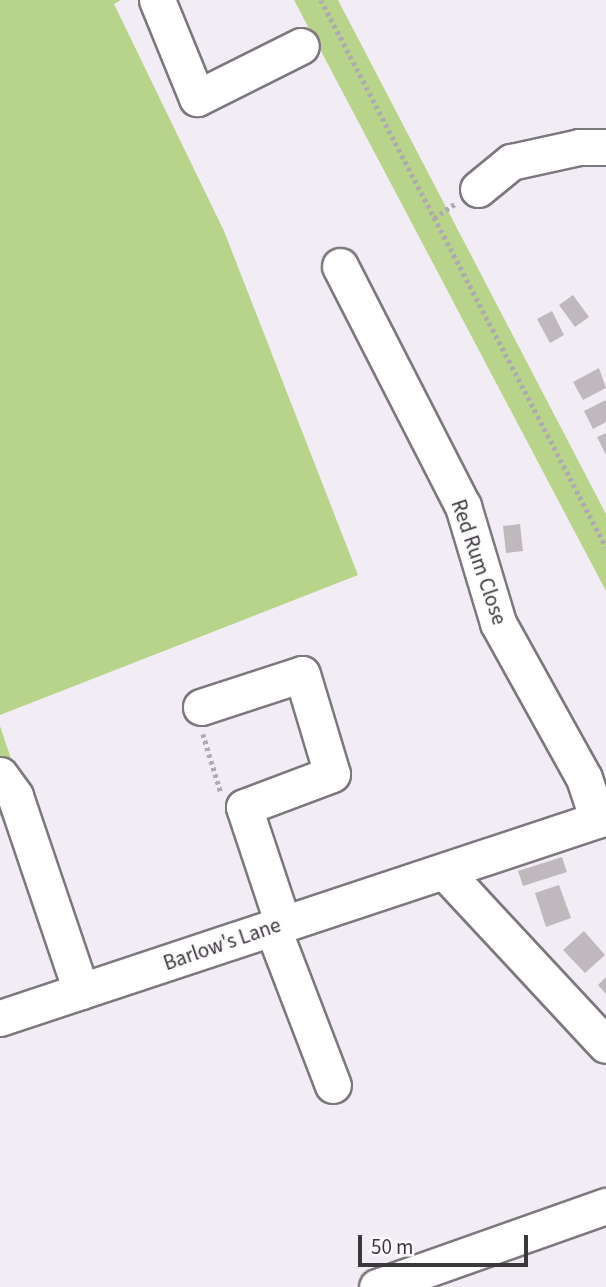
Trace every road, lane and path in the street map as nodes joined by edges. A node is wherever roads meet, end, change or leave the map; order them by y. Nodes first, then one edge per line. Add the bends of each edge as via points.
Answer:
1 (157, 0) edge
2 (321, 0) edge
3 (301, 46) dead end
4 (606, 148) edge
5 (478, 189) dead end
6 (340, 266) dead end
7 (606, 547) edge
8 (201, 706) joint
9 (0, 775) edge
10 (244, 807) junction
11 (602, 818) edge
12 (445, 872) junction
13 (278, 926) junction
14 (81, 991) junction
15 (0, 1018) edge
16 (606, 1045) edge
17 (333, 1085) dead end
18 (606, 1206) edge
19 (377, 1287) edge

1 - 3 street via 197,98
2 - 7 path
4 - 5 street via 579,147 511,162
6 - 11 street, Red Rum Close via 463,506 498,623
8 - 10 path via 194,708 229,813
8 - 10 street via 302,674 331,774
9 - 14 street via 15,796
10 - 13 street
11 - 12 street, Barlow's Lane
12 - 13 street, Barlow's Lane
12 - 16 street
13 - 14 street, Barlow's Lane
13 - 17 street
14 - 15 street, Barlow's Lane
18 - 19 street

